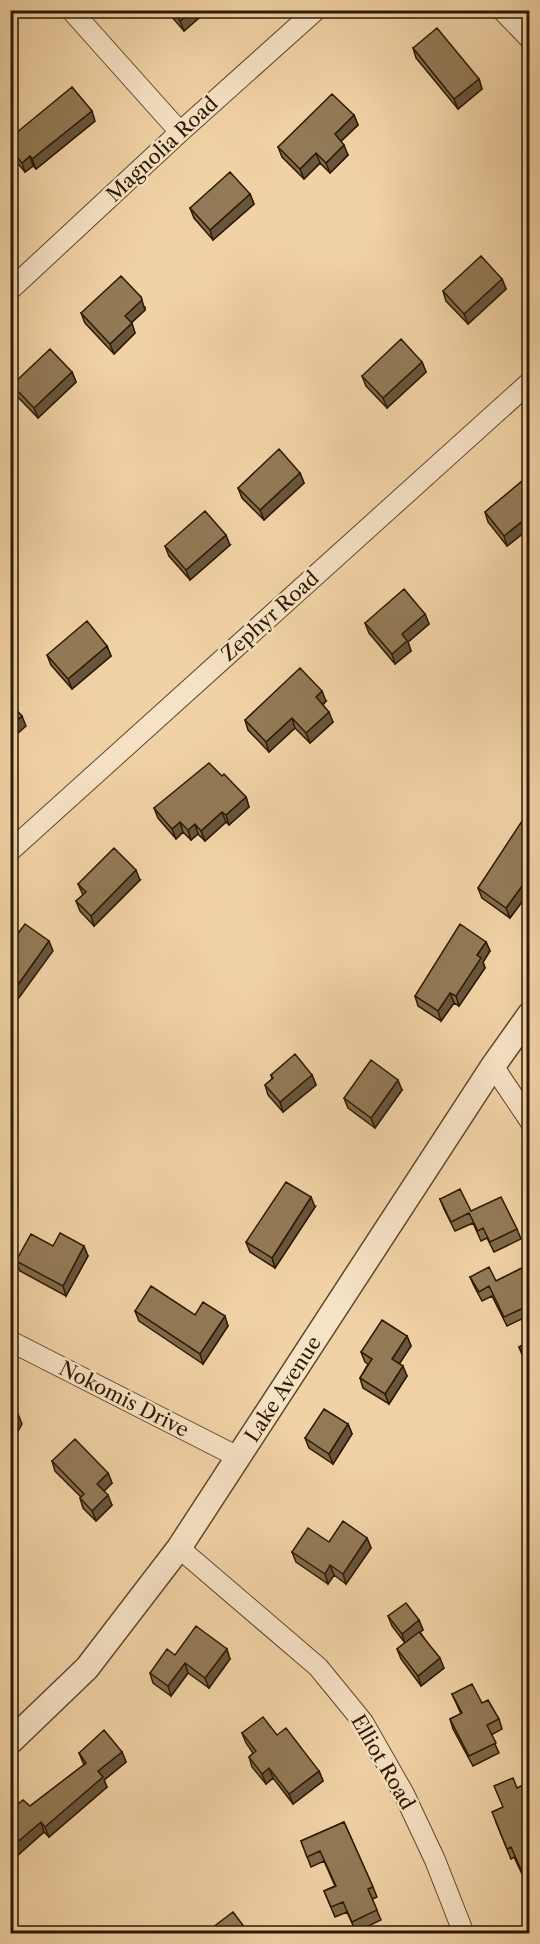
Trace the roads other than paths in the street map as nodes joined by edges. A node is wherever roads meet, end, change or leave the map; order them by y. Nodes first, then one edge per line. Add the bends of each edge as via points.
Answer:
1 (71, 10) edge
2 (316, 10) edge
3 (502, 10) edge
4 (530, 39) edge
5 (180, 132) junction
6 (10, 290) edge
7 (530, 382) edge
8 (10, 851) edge
9 (530, 1014) edge
10 (493, 1066) junction
11 (530, 1121) edge
12 (10, 1341) edge
13 (238, 1457) junction
14 (179, 1548) junction
15 (10, 1742) edge
16 (464, 1934) edge

1 - 5 street
2 - 5 street, Magnolia Road
3 - 4 street
5 - 6 street, Magnolia Road
7 - 8 street, Zephyr Road
9 - 10 street, Lake Avenue
10 - 11 street
10 - 13 street, Lake Avenue
12 - 13 street, Nokomis Drive
13 - 14 street, Lake Avenue
14 - 15 street, Lake Avenue via 87,1668
14 - 16 street, Elliot Road via 318,1667 363,1722 409,1803

